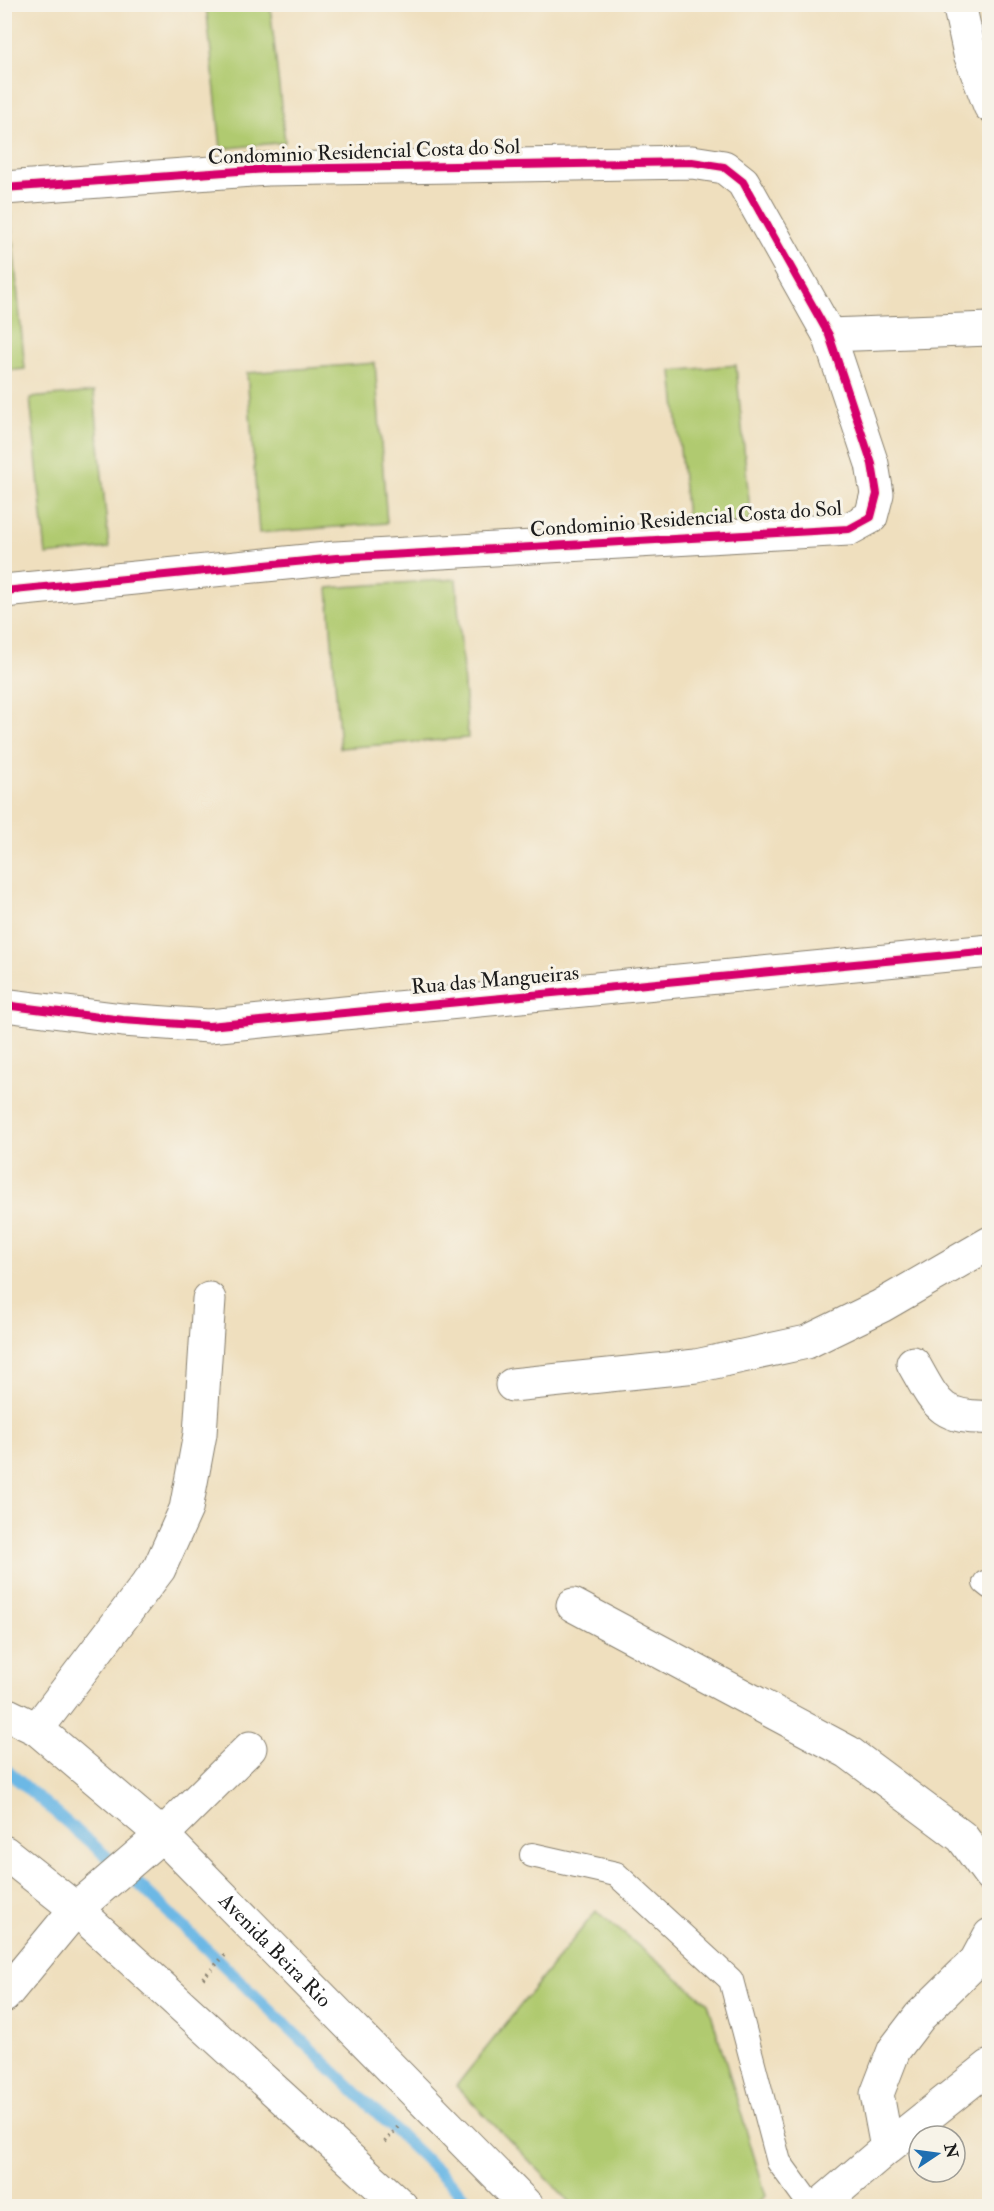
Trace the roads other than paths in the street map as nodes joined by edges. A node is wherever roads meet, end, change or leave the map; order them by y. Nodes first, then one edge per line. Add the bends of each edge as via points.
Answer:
1 (959, 4) edge
2 (990, 106) edge
3 (4, 188) edge
4 (990, 329) edge
5 (829, 335) junction
6 (4, 591) edge
7 (990, 951) edge
8 (4, 1005) edge
9 (990, 1243) edge
10 (209, 1299) dead end
11 (914, 1363) dead end
12 (512, 1385) dead end
13 (990, 1417) edge
14 (573, 1605) dead end
15 (4, 1713) edge
16 (37, 1729) junction
17 (250, 1748) dead end
18 (162, 1835) junction
19 (4, 1852) edge
20 (532, 1855) dead end
21 (990, 1875) edge
22 (76, 1909) junction
23 (990, 1935) edge
24 (4, 1995) edge
25 (990, 2066) edge
26 (887, 2148) junction
27 (401, 2206) edge
28 (527, 2206) edge
29 (811, 2206) edge
30 (819, 2206) edge

1 - 2 street via 970,54
3 - 5 street, Condominio Residencial Costa do Sol via 267,169 692,162 723,167 743,182
4 - 5 street
5 - 6 street, Condominio Residencial Costa do Sol via 872,464 877,494 871,517 849,529 336,558
7 - 8 street, Rua das Mangueiras via 209,1026
9 - 12 street via 881,1306 807,1342 696,1366
10 - 16 street via 200,1434 186,1509 159,1569
11 - 13 street via 936,1404 964,1418
14 - 21 street via 848,1752 962,1837
15 - 16 street, Avenida Beira Rio
16 - 18 street, Avenida Beira Rio
17 - 18 street
18 - 22 street
18 - 28 street, Avenida Beira Rio
19 - 22 street
20 - 29 lane via 616,1874 731,1980 779,2162
22 - 24 street
22 - 27 street
23 - 26 street via 976,1961 920,2016 894,2050 878,2094
25 - 26 street
26 - 30 street

